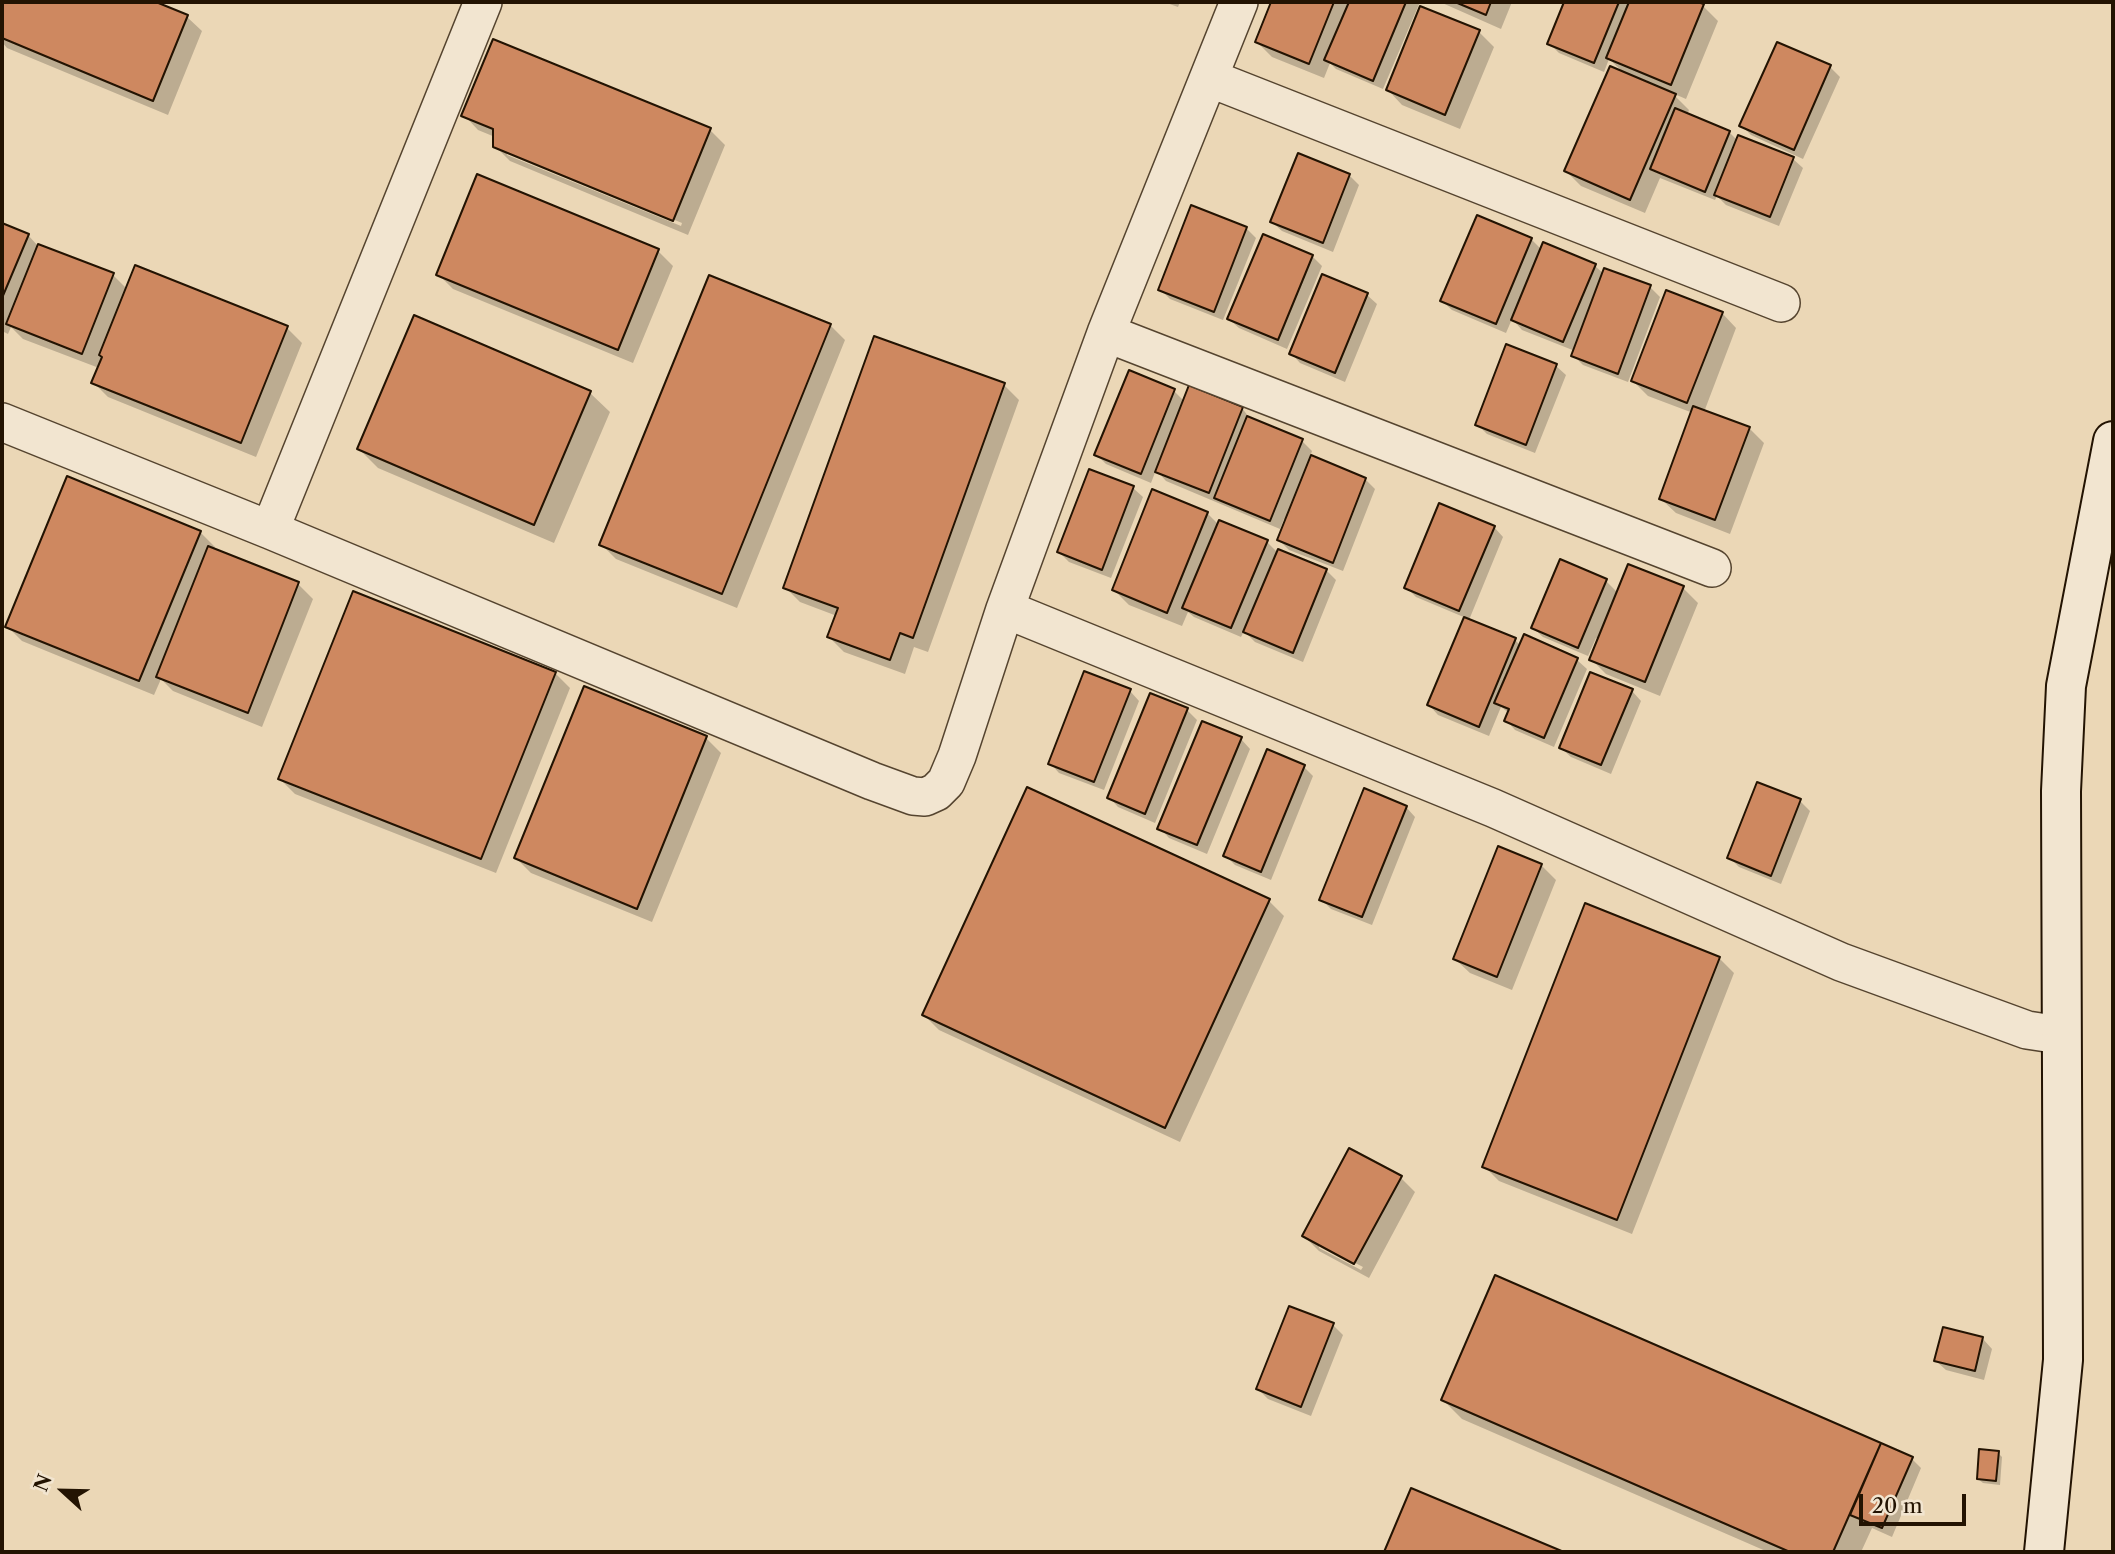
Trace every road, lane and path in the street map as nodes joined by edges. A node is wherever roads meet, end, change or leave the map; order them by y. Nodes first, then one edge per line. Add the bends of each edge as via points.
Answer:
1 (483, 2) edge
2 (1239, 2) edge
3 (1209, 78) junction
4 (1781, 303) dead end
5 (1106, 333) junction
6 (2, 422) edge
7 (2113, 441) edge
8 (270, 530) junction
9 (1713, 568) dead end
10 (1005, 609) junction
11 (2060, 1035) junction
12 (2044, 1552) edge

1 - 8 street
2 - 3 street
3 - 4 street
3 - 5 street
5 - 9 street
5 - 10 street
6 - 8 street
7 - 11 street via 2066,686
8 - 10 street via 914,796 925,797 946,782
10 - 11 street via 1493,808 1841,962 2027,1030
11 - 12 street via 2063,1360

